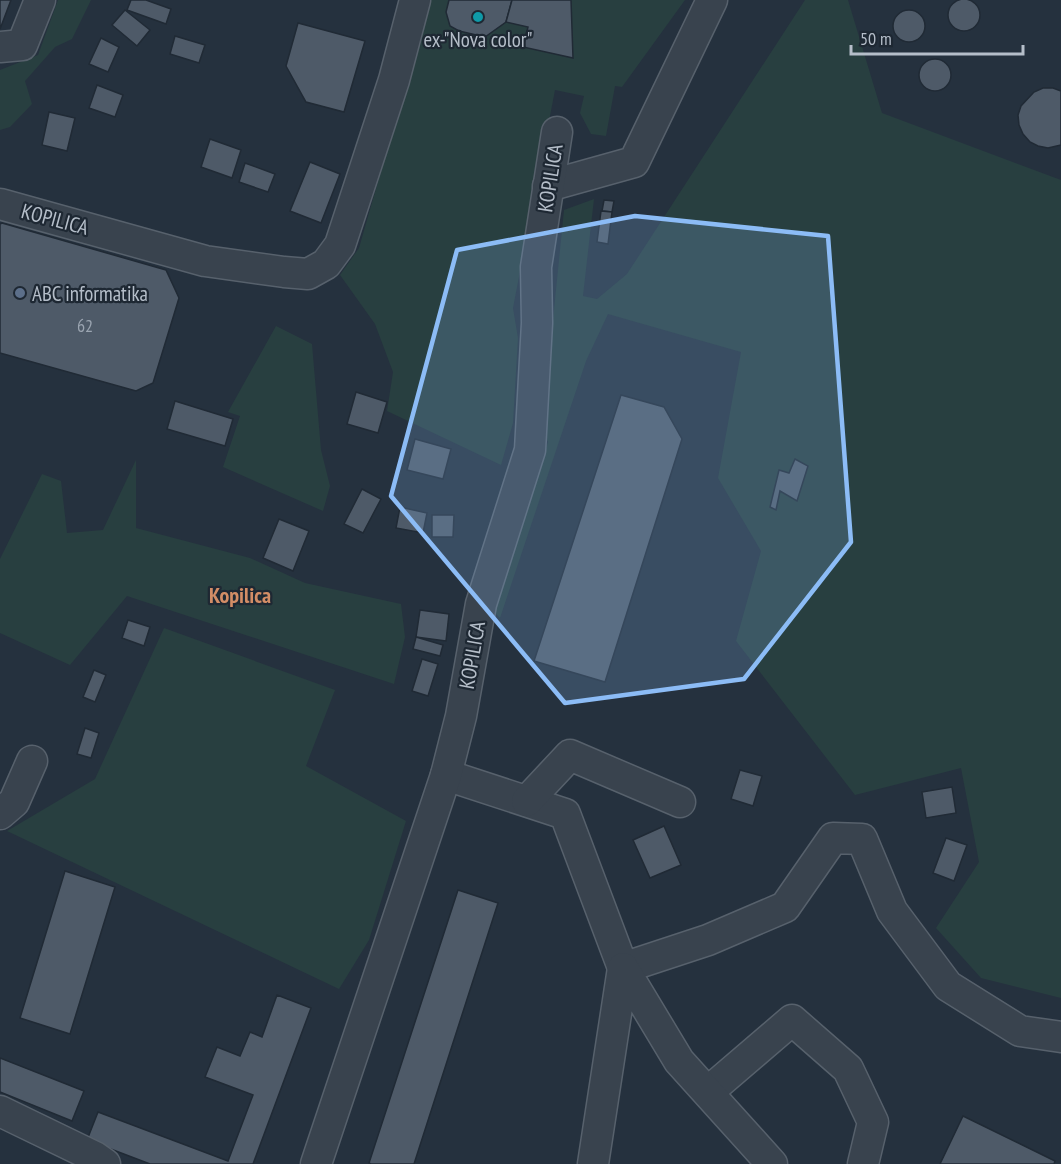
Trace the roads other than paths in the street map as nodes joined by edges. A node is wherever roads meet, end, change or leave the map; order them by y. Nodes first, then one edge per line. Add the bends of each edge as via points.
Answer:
1 (40, 0) edge
2 (415, 0) edge
3 (712, 0) edge
4 (0, 47) edge
5 (557, 132) dead end
6 (548, 186) junction
7 (0, 204) edge
8 (32, 761) dead end
9 (446, 775) junction
10 (527, 801) junction
11 (680, 802) dead end
12 (0, 814) edge
13 (623, 968) junction
14 (1061, 1037) edge
15 (708, 1092) junction
16 (0, 1111) edge
17 (105, 1164) edge
18 (316, 1164) edge
19 (593, 1164) edge
20 (772, 1164) edge
21 (863, 1164) edge

1 - 4 street via 22,45
2 - 7 street, KOPILICA via 394,80 340,245 326,264 308,274 205,261
3 - 6 street via 634,162
5 - 6 street, KOPILICA
6 - 9 street, KOPILICA via 536,267 530,450 481,604
8 - 12 street via 14,802
9 - 10 street
9 - 18 street, KOPILICA
10 - 11 street via 570,755
10 - 13 street via 565,814
13 - 14 street via 708,940 785,907 833,838 862,839 892,911 948,986 1020,1031
13 - 15 street via 679,1061
13 - 19 street
15 - 20 street
15 - 21 street via 792,1020 848,1069 873,1122
16 - 17 street

